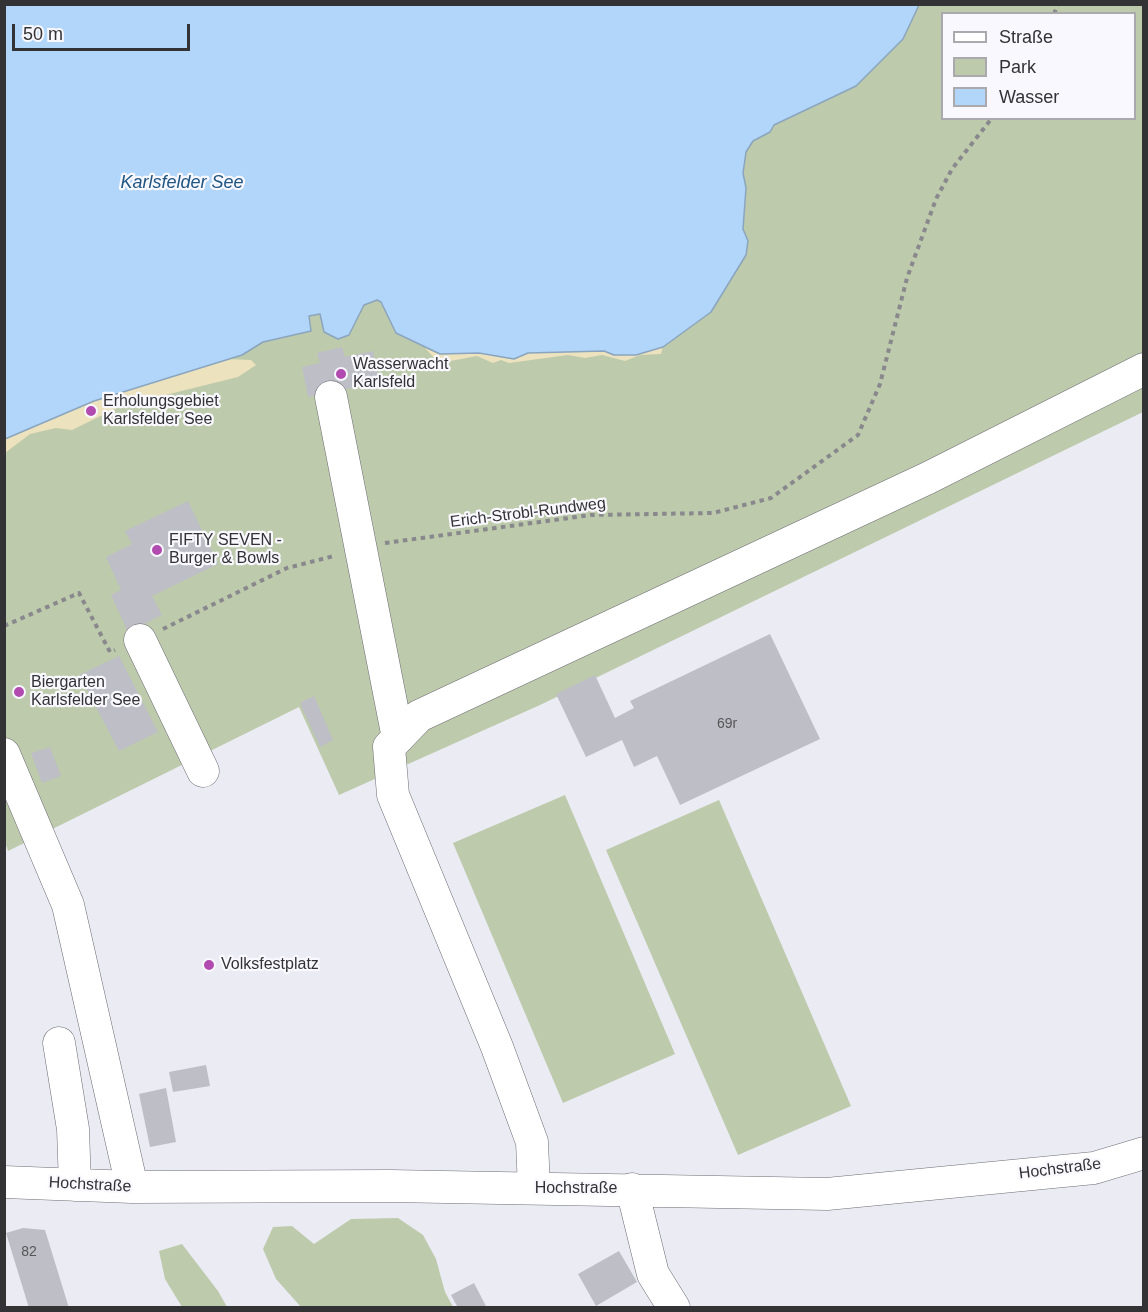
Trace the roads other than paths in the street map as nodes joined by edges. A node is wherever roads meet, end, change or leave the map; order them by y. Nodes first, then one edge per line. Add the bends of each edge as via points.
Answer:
1 (1143, 369) edge
2 (331, 397) dead end
3 (140, 640) road end
4 (398, 738) junction
5 (4, 754) edge
6 (203, 771) dead end
7 (59, 1043) dead end
8 (1143, 1154) edge
9 (4, 1182) edge
10 (75, 1185) junction
11 (132, 1187) junction
12 (534, 1188) junction
13 (632, 1189) junction
14 (674, 1308) edge

1 - 4 street via 928,478 419,716
2 - 4 street
3 - 6 street
4 - 12 street via 389,747 393,795 532,1142
5 - 11 street via 68,904
7 - 10 street via 73,1129
8 - 13 street, Hochstraße via 1094,1167 827,1194
9 - 10 street, Hochstraße
10 - 11 street, Hochstraße
11 - 12 street, Hochstraße
12 - 13 street, Hochstraße
13 - 14 street via 652,1274

